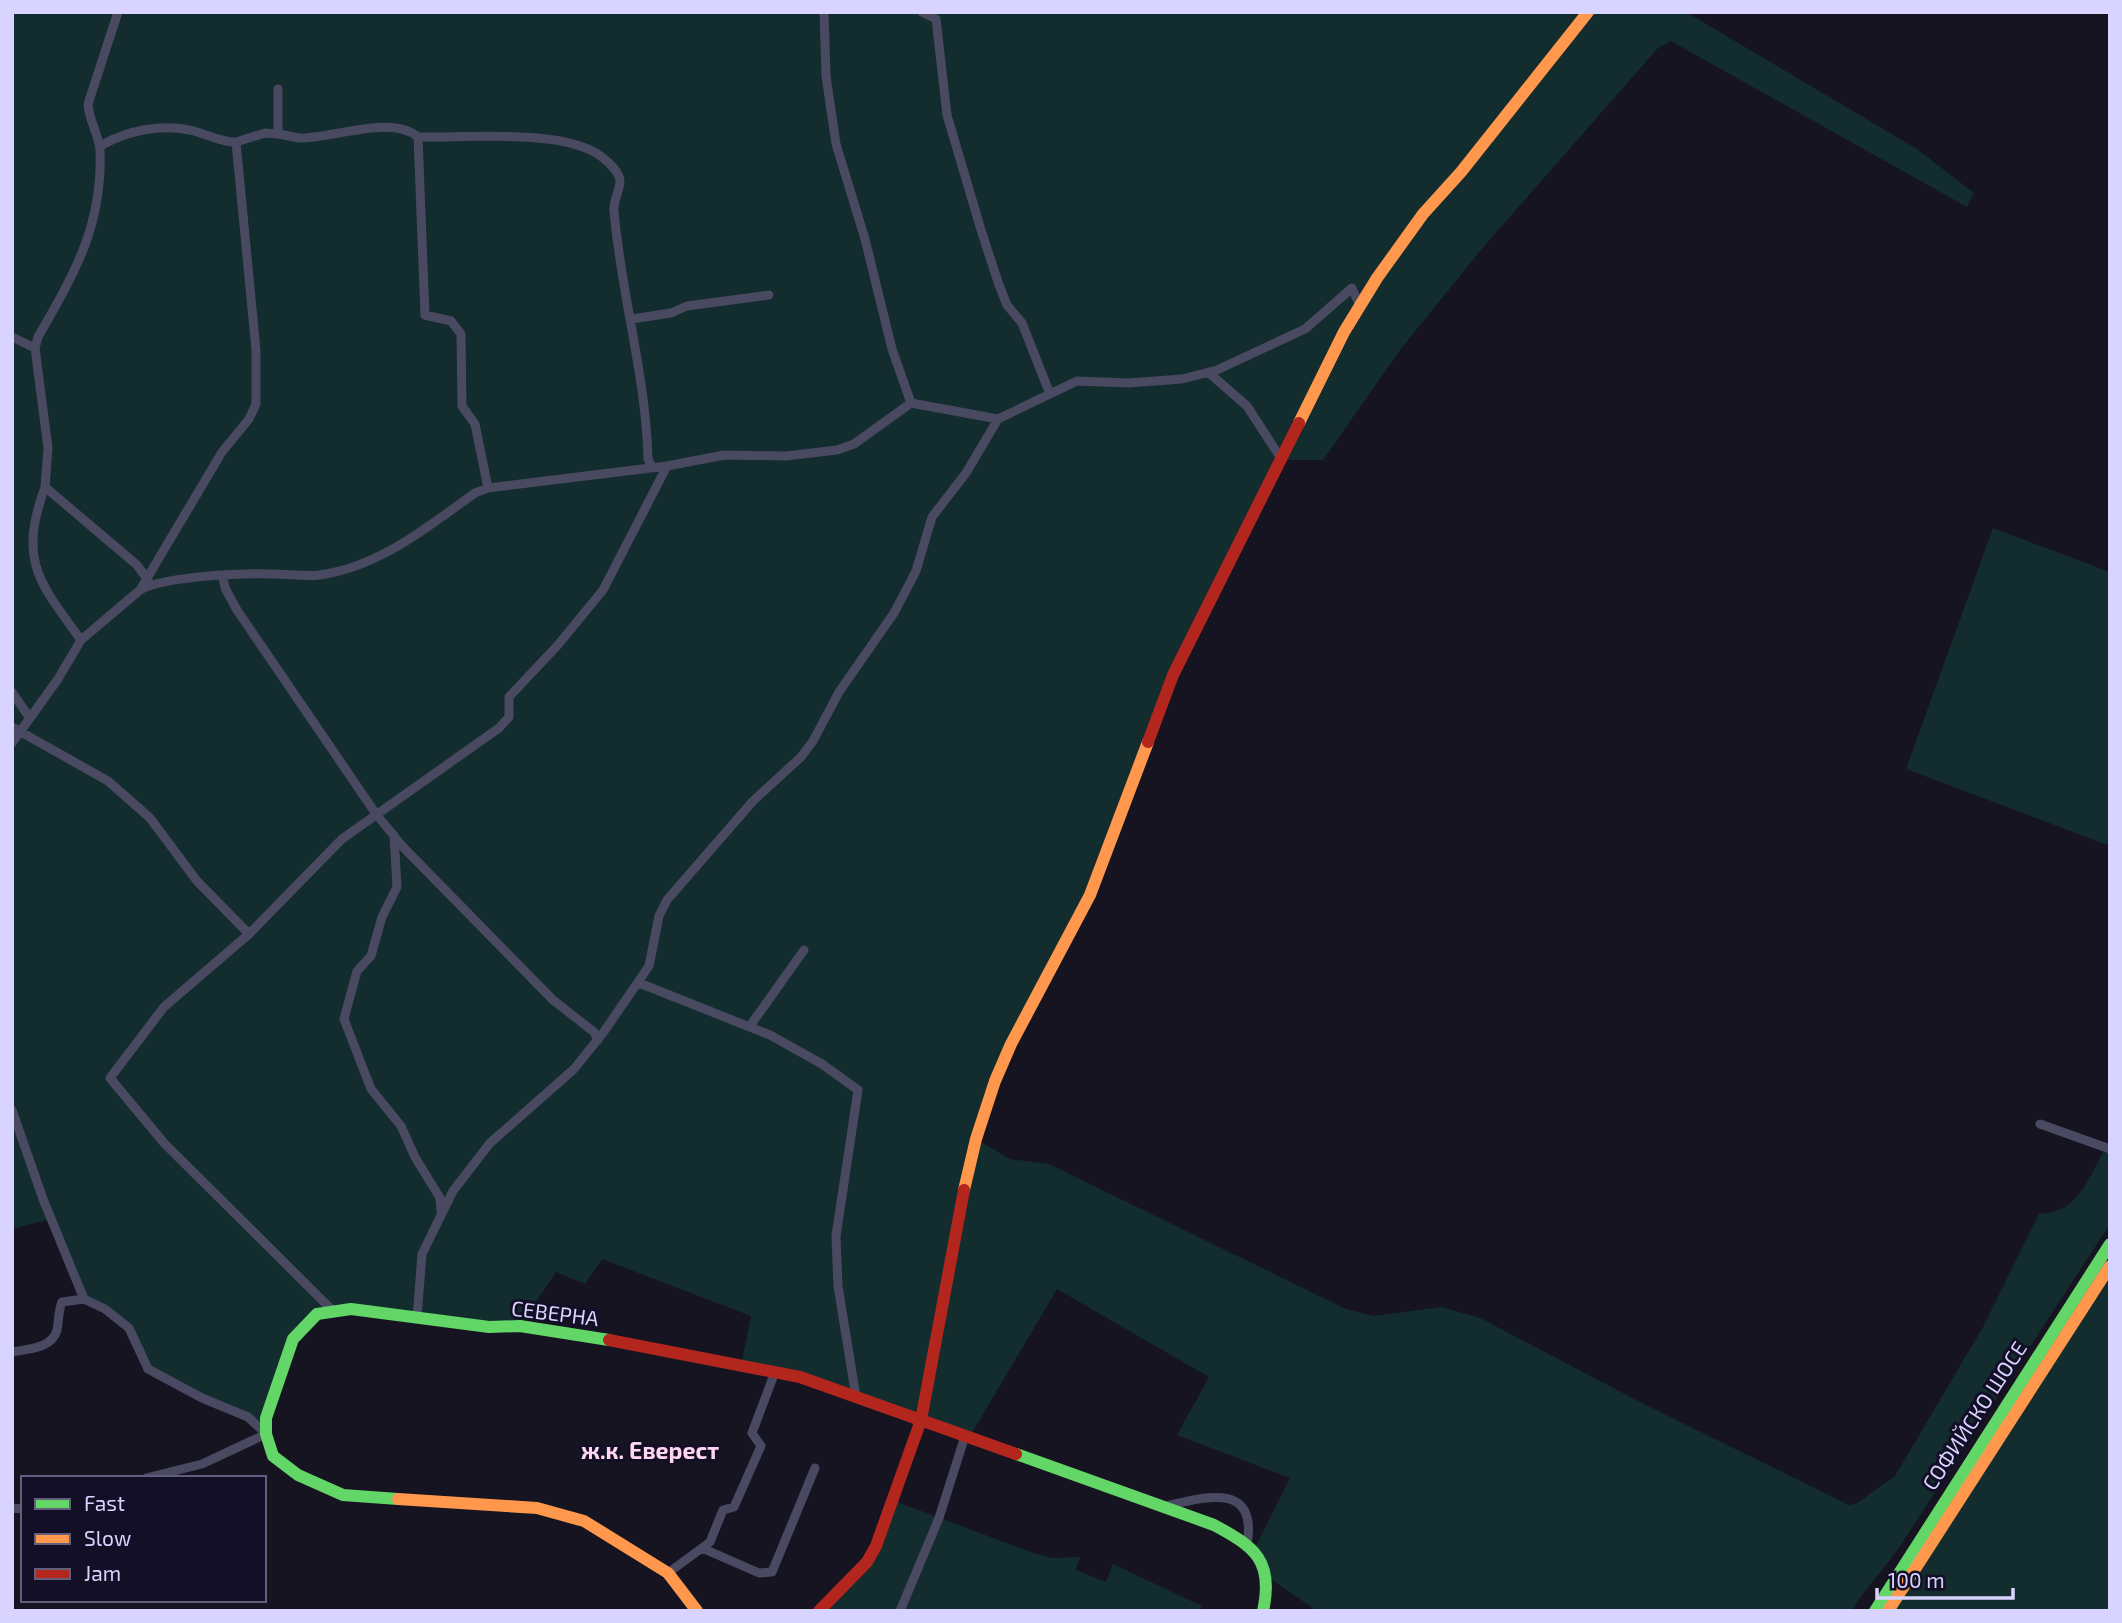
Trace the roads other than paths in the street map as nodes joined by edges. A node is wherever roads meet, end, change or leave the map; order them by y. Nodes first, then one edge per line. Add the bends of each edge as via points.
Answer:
1 (118, 12) edge
2 (824, 12) edge
3 (922, 12) edge
4 (1588, 12) edge
5 (278, 89) dead end
6 (278, 134) junction
7 (418, 137) junction
8 (236, 142) junction
9 (100, 146) junction
10 (769, 295) dead end
11 (1360, 306) junction
12 (632, 318) junction
13 (12, 337) edge
14 (35, 348) junction
15 (1213, 371) junction
16 (1050, 394) junction
17 (911, 403) junction
18 (998, 419) junction
19 (1282, 460) junction
20 (652, 467) junction
21 (667, 467) junction
22 (45, 487) junction
23 (488, 488) junction
24 (223, 577) junction
25 (148, 580) junction
26 (81, 640) junction
27 (12, 692) edge
28 (29, 717) junction
29 (16, 729) edge
30 (12, 743) edge
31 (376, 814) junction
32 (394, 833) junction
33 (249, 934) junction
34 (804, 950) dead end
35 (639, 983) junction
36 (750, 1026) junction
37 (598, 1040) junction
38 (12, 1110) edge
39 (2040, 1124) dead end
40 (2110, 1149) edge
41 (441, 1214) junction
42 (2110, 1244) edge
43 (2110, 1266) edge
44 (84, 1299) junction
45 (332, 1310) junction
46 (417, 1317) junction
47 (12, 1352) edge
48 (775, 1372) junction
49 (856, 1397) junction
50 (921, 1420) junction
51 (266, 1434) junction
52 (965, 1436) junction
53 (815, 1468) dead end
54 (154, 1476) edge
55 (1166, 1506) junction
56 (1247, 1545) junction
57 (702, 1548) junction
58 (668, 1573) junction
59 (697, 1611) edge
60 (819, 1611) edge
61 (900, 1611) edge
62 (1263, 1611) edge
63 (1875, 1611) edge
64 (1888, 1611) edge

1 - 9 street via 88,104
2 - 17 street via 836,144 891,349
3 - 16 street via 936,19 947,115 992,264
4 - 11 street via 1423,214
5 - 6 street
6 - 7 street via 301,138 340,130 404,128
6 - 8 street
7 - 12 street via 568,142 597,153 620,181 614,209
7 - 23 street via 425,315 451,321 461,334 462,406 475,424
8 - 9 street via 161,126
8 - 25 street via 256,350 256,404
9 - 14 street via 90,239
10 - 12 street
11 - 15 street via 1352,288 1305,328
11 - 19 street
12 - 20 street
13 - 14 street
14 - 22 street via 48,448
15 - 16 street via 1164,382 1077,381
15 - 19 street via 1247,406
16 - 18 street
17 - 18 street
17 - 21 street via 854,444 837,450 786,456 724,455
18 - 35 street via 972,464 932,517 916,571 894,613 839,692 813,741 753,801 667,900 659,916 649,966
19 - 50 street via 1173,675 1090,895 995,1081 964,1184
20 - 21 street
20 - 23 street
21 - 31 street via 603,590 509,697 509,717 447,768
22 - 25 street via 137,565
22 - 26 street via 33,535 34,566 44,589
23 - 24 street via 475,492 398,548 344,569 319,575
24 - 25 street
24 - 31 street via 237,610
25 - 26 street
26 - 28 street
27 - 28 street
28 - 29 street
29 - 30 street
29 - 33 street via 108,780 141,810 197,881
31 - 32 street
31 - 33 street via 320,859
32 - 37 street via 480,926
32 - 41 street via 397,887 382,917 372,956 357,971 344,1019 371,1089 401,1126 440,1198
33 - 45 street via 164,1007 110,1078 164,1143
34 - 36 street
35 - 36 street
35 - 37 street
36 - 49 street via 822,1064 860,1093 845,1159 836,1236 838,1286
37 - 41 street via 574,1069 470,1165
38 - 44 street
39 - 40 street
41 - 46 street via 422,1254
42 - 63 street, СОФИЙСКО ШОСЕ
43 - 64 street, СОФИЙСКО ШОСЕ
44 - 47 street via 62,1302 56,1334 50,1341
44 - 51 street via 129,1328 148,1369 248,1417
45 - 46 street, СЕВЕРНА
45 - 51 street via 317,1314 293,1339 266,1418
46 - 48 street, СЕВЕРНА via 520,1326
48 - 49 street, СЕВЕРНА
48 - 57 street via 752,1433 761,1446 734,1507 723,1510 710,1542
49 - 50 street, СЕВЕРНА
50 - 52 street, СЕВЕРНА
50 - 60 street via 876,1546 867,1562
51 - 54 street via 202,1464
51 - 58 street via 273,1456 298,1475 343,1495 537,1508 584,1521
52 - 55 street, СЕВЕРНА
52 - 61 street via 939,1518
53 - 57 street via 772,1572 759,1573
55 - 56 street, СЕВЕРНА via 1214,1525
55 - 56 street via 1208,1496 1226,1497 1238,1503 1247,1516
56 - 62 street via 1264,1563 1268,1577 1270,1589
57 - 58 street
58 - 59 street

